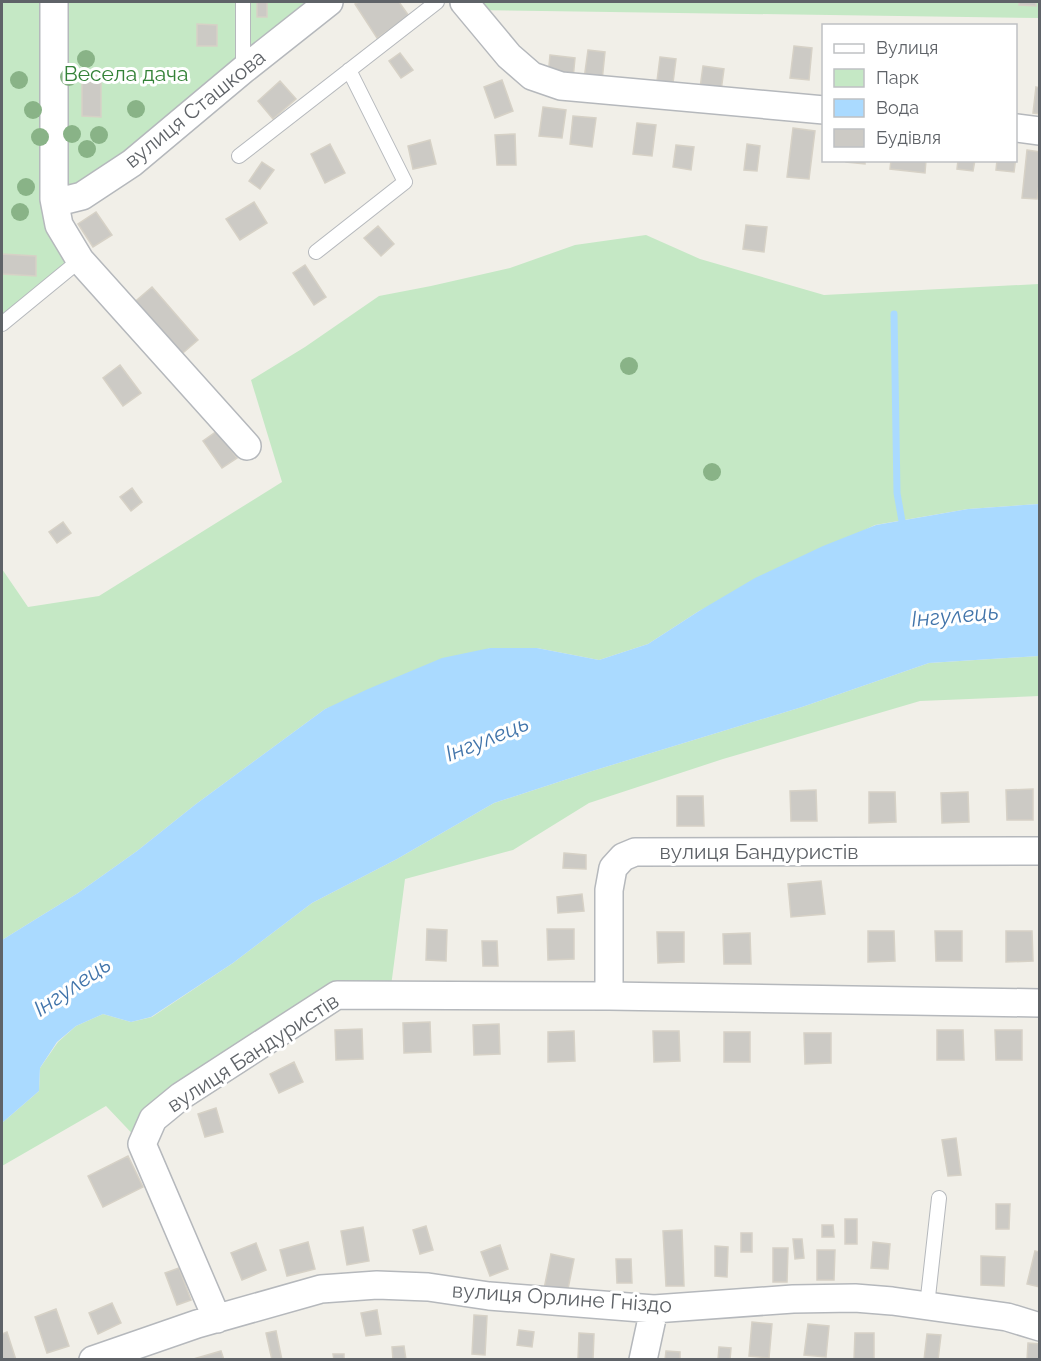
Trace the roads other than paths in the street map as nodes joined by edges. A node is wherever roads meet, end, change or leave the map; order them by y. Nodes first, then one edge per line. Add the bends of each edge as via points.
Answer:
1 (54, 2) edge
2 (243, 2) edge
3 (328, 2) edge
4 (437, 2) edge
5 (464, 2) edge
6 (243, 70) junction
7 (349, 70) junction
8 (822, 110) edge
9 (1017, 128) edge
10 (1040, 130) edge
11 (239, 156) dead end
12 (54, 199) junction
13 (316, 252) dead end
14 (80, 260) junction
15 (2, 324) edge
16 (247, 446) dead end
17 (1040, 851) edge
18 (609, 996) junction
19 (1040, 1003) edge
20 (939, 1198) dead end
21 (927, 1306) junction
22 (654, 1309) junction
23 (217, 1319) junction
24 (1040, 1327) edge
25 (93, 1359) edge
26 (643, 1359) edge

1 - 12 street
2 - 6 lane
3 - 6 street, вулиця Сташкова
4 - 7 lane
5 - 8 street via 509,56 532,76 561,86
6 - 12 street, вулиця Сташкова via 132,163 82,196
7 - 11 lane
7 - 13 lane via 405,182
9 - 10 street
12 - 14 street via 60,225
14 - 15 lane
14 - 16 street
17 - 18 street, вулиця Бандуристів via 635,852 622,857 613,868 609,890
18 - 19 street, вулиця Бандуристів
18 - 23 street, вулиця Бандуристів via 337,994 153,1119 142,1144
20 - 21 lane
21 - 22 street, вулиця Орлине Гніздо via 834,1298
21 - 24 street, вулиця Орлине Гніздо via 1007,1317
22 - 23 street, вулиця Орлине Гніздо via 377,1285 321,1289
22 - 26 street
23 - 25 street, вулиця Орлине Гніздо

